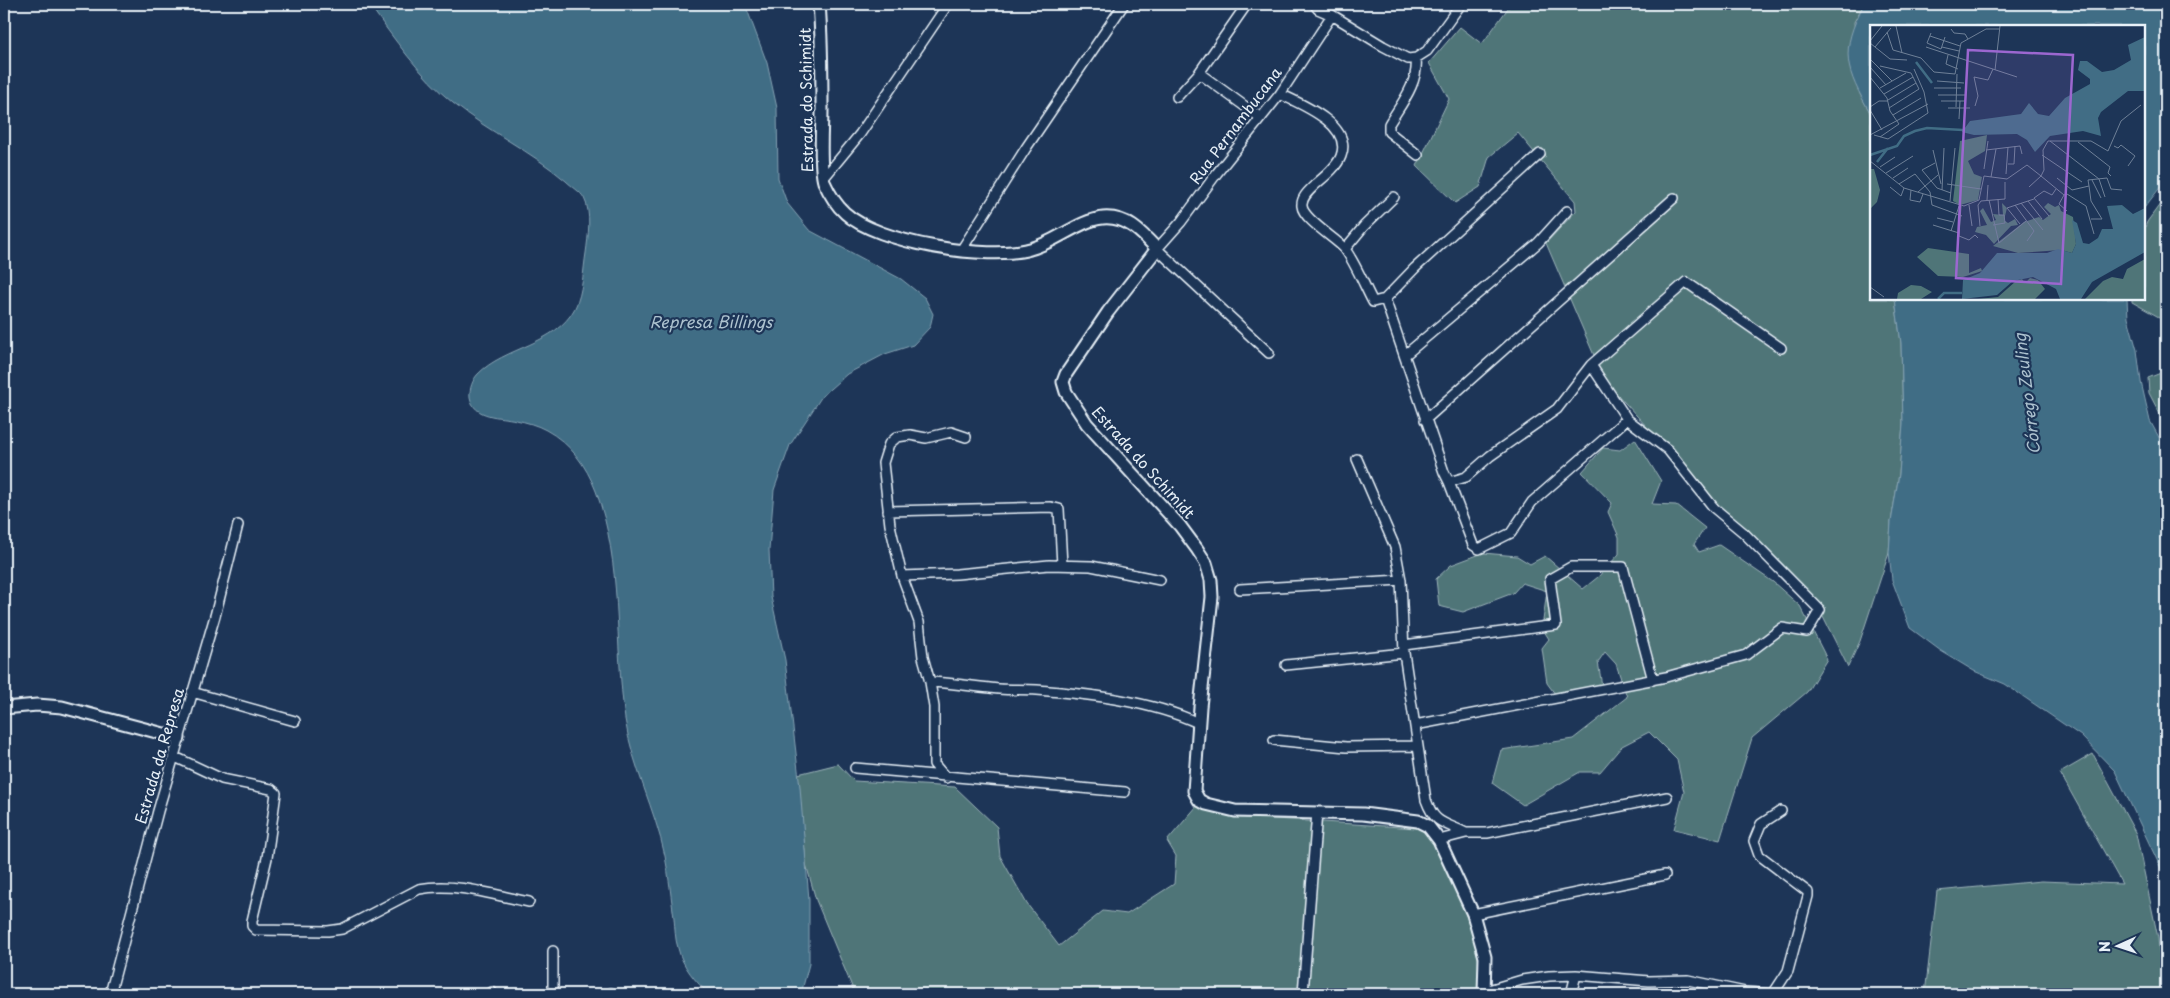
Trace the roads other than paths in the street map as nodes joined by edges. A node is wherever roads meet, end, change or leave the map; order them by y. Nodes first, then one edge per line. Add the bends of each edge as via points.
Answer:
1 (819, 4) edge
2 (948, 4) edge
3 (1124, 4) edge
4 (1247, 4) edge
5 (1314, 4) edge
6 (1461, 4) edge
7 (1332, 15) junction
8 (1416, 58) junction
9 (1199, 73) junction
10 (1280, 94) junction
11 (1177, 97) dead end
12 (1261, 118) junction
13 (1540, 154) dead end
14 (1418, 155) dead end
15 (823, 179) junction
16 (1394, 197) dead end
17 (1674, 198) dead end
18 (1567, 211) dead end
19 (1156, 249) junction
20 (1344, 249) junction
21 (962, 250) junction
22 (1385, 298) junction
23 (1781, 348) dead end
24 (1269, 353) dead end
25 (1405, 355) junction
26 (1591, 365) junction
27 (1627, 419) junction
28 (1425, 420) junction
29 (966, 437) dead end
30 (1357, 458) dead end
31 (1449, 482) junction
32 (888, 511) junction
33 (238, 525) dead end
34 (1062, 565) junction
35 (902, 576) junction
36 (1160, 580) dead end
37 (1401, 580) junction
38 (1240, 589) dead end
39 (1404, 649) junction
40 (1286, 665) dead end
41 (1653, 680) junction
42 (930, 682) junction
43 (192, 692) junction
44 (4, 708) edge
45 (294, 721) dead end
46 (1198, 723) junction
47 (1415, 725) junction
48 (179, 738) junction
49 (1274, 740) dead end
50 (1418, 746) junction
51 (173, 756) junction
52 (855, 768) dead end
53 (946, 778) junction
54 (1125, 792) dead end
55 (1666, 797) dead end
56 (1781, 811) dead end
57 (1317, 812) junction
58 (1466, 833) junction
59 (1440, 840) junction
60 (1664, 875) dead end
61 (529, 902) dead end
62 (1473, 914) junction
63 (553, 950) dead end
64 (1576, 975) junction
65 (1484, 992) edge
66 (1745, 993) edge
67 (110, 994) edge
68 (553, 994) edge
69 (1303, 994) edge
70 (1571, 994) edge

1 - 15 street, Estrada do Schimidt via 823,56
2 - 15 street via 860,134
3 - 21 street via 1026,148
4 - 9 street
5 - 7 street
6 - 8 street via 1426,51
7 - 8 street via 1408,59
7 - 10 street, Rua Pernambucana
8 - 14 street via 1415,80 1389,124 1389,132
9 - 11 street
9 - 12 street
10 - 12 street, Rua Pernambucana
10 - 20 street via 1315,110 1338,131 1343,147 1341,157 1302,199 1301,207 1306,216
12 - 19 street, Rua Pernambucana via 1181,222
13 - 22 street
15 - 21 street, Estrada do Schimidt via 830,195 845,214 861,224 918,244
16 - 20 street
17 - 28 street
18 - 25 street via 1538,243
19 - 21 street, Estrada do Schimidt via 1132,225 1119,219 1103,218 1029,250 999,253
19 - 24 street
19 - 46 street, Estrada do Schimidt via 1108,312 1066,374 1064,382 1066,392 1087,424 1180,526 1206,563 1212,598
20 - 22 street via 1373,302
22 - 25 street
23 - 26 street via 1686,282
25 - 28 street
26 - 27 street
26 - 31 street via 1557,409 1466,477
27 - 31 street via 1532,502 1511,533 1479,549 1472,545
27 - 41 street via 1668,450 1714,508 1744,533 1820,610 1807,632 1782,628 1746,655
28 - 31 street
29 - 32 street via 951,432 926,438 897,437 889,444 883,463
30 - 37 street via 1395,547
32 - 34 street via 1059,508
32 - 35 street
33 - 43 street, Estrada da Represa
34 - 35 street
34 - 36 street via 1092,566
35 - 42 street via 919,622
37 - 38 street
37 - 39 street
39 - 40 street
39 - 41 street via 1556,625 1550,579 1571,567 1623,567
39 - 47 street
41 - 47 street
42 - 46 street via 1121,700
42 - 53 street via 934,707 934,764
43 - 45 street
43 - 48 street, Estrada da Represa
44 - 48 street via 62,707
46 - 57 street, Estrada do Schimidt via 1193,783 1199,800 1235,811
47 - 50 street
48 - 51 street, Estrada da Represa
49 - 50 street via 1346,747
50 - 58 street via 1431,814 1438,822
51 - 61 street via 222,779 272,789 276,793 267,858 252,921 256,930 342,929 419,889 430,887 450,887
51 - 67 street, Estrada da Represa
52 - 53 street
53 - 54 street
55 - 58 street via 1488,832
56 - 66 street via 1761,824 1754,841 1759,855 1808,892 1808,896 1788,971 1773,994
57 - 59 street, Estrada do Schimidt via 1418,821 1428,826
57 - 69 street
58 - 59 street
59 - 62 street, Estrada do Schimidt
60 - 62 street
62 - 65 street, Estrada do Schimidt via 1485,957
63 - 68 street
64 - 65 street via 1522,980
64 - 66 street via 1648,981 1688,980
64 - 70 street

